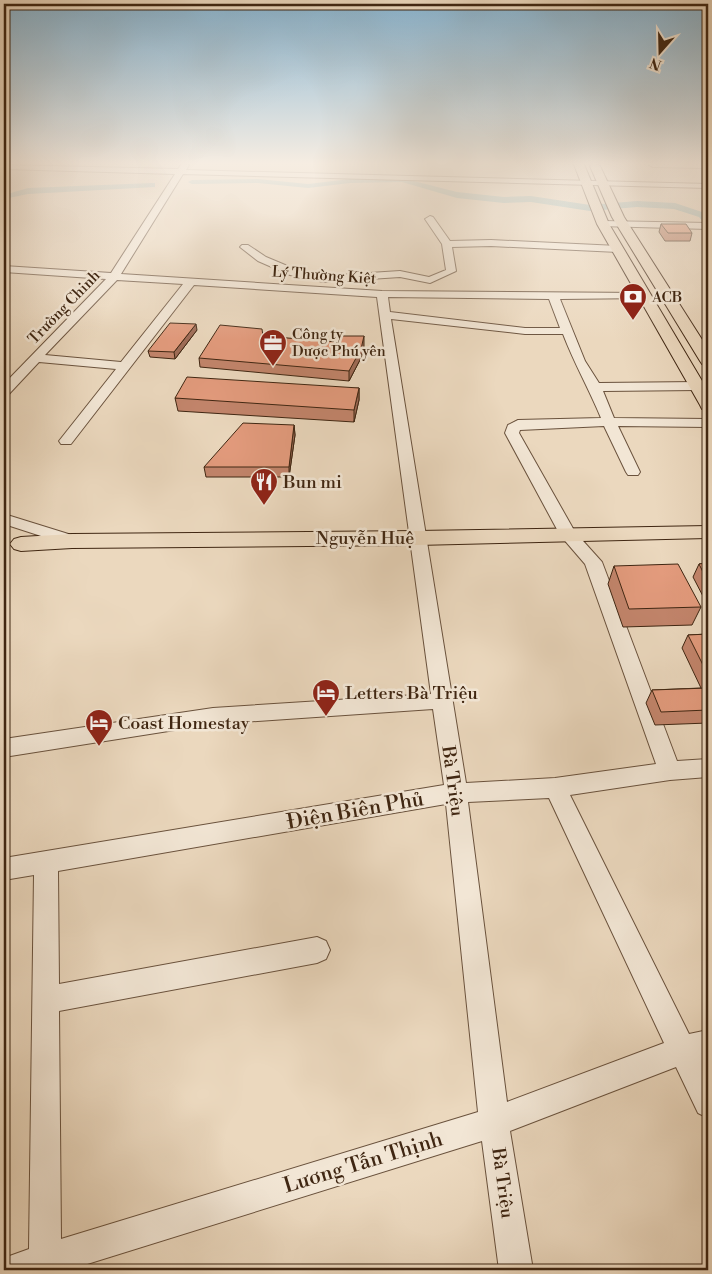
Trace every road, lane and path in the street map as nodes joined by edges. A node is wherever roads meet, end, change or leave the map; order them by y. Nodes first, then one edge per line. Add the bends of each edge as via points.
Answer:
1 (148, 221) edge
2 (432, 221) edge
3 (602, 221) edge
4 (621, 221) edge
5 (629, 221) edge
6 (704, 226) edge
7 (447, 244) junction
8 (245, 246) dead end
9 (618, 248) junction
10 (4, 269) edge
11 (114, 277) junction
12 (191, 281) junction
13 (553, 294) junction
14 (644, 296) junction
15 (667, 297) junction
16 (384, 304) junction
17 (568, 331) junction
18 (36, 358) junction
19 (708, 361) edge
20 (125, 366) junction
21 (703, 386) edge
22 (595, 387) junction
23 (4, 391) edge
24 (708, 404) edge
25 (609, 422) junction
26 (708, 422) edge
27 (66, 441) dead end
28 (633, 472) dead end
29 (4, 519) edge
30 (708, 532) edge
31 (568, 535) junction
32 (417, 538) junction
33 (72, 541) junction
34 (9, 545) edge
35 (442, 701) junction
36 (4, 748) edge
37 (708, 768) edge
38 (670, 771) junction
39 (555, 788) junction
40 (456, 793) junction
41 (46, 863) junction
42 (4, 869) edge
43 (317, 950) dead end
44 (46, 1000) junction
45 (696, 1047) edge
46 (708, 1103) edge
47 (494, 1122) junction
48 (45, 1260) junction
49 (15, 1270) edge
50 (516, 1270) edge

1 - 11 street, Trường Chinh
2 - 7 street
3 - 9 main road
4 - 15 main road
5 - 6 street
7 - 8 street via 451,271 425,280 400,274 336,280 294,274 262,259
7 - 9 street
9 - 14 main road
10 - 11 street, Lý Thường Kiệt
11 - 12 street, Lý Thường Kiệt
11 - 18 street, Trường Chinh
12 - 16 street, Lý Thường Kiệt
12 - 20 street
13 - 14 street, Lý Thường Kiệt
13 - 16 street, Lý Thường Kiệt
13 - 17 street
14 - 15 main road
14 - 21 main road
15 - 19 main road
16 - 17 street via 525,331
16 - 32 street, Bà Triệu
17 - 22 street via 579,361
18 - 20 street
18 - 23 street, Trường Chinh
20 - 27 street
21 - 22 street
21 - 24 main road
22 - 25 street
25 - 26 street
25 - 28 street
25 - 31 street via 518,424 513,428 514,440
29 - 33 street
30 - 31 main road, Nguyễn Huệ
31 - 32 main road, Nguyễn Huệ
31 - 38 street via 593,562
32 - 33 main road, Nguyễn Huệ
32 - 35 street, Bà Triệu
33 - 34 main road, Nguyễn Huệ
35 - 36 street via 213,716
35 - 40 street, Bà Triệu
37 - 38 street, Điện Biên Phủ
38 - 39 street, Điện Biên Phủ
39 - 40 street, Điện Biên Phủ
39 - 45 street
40 - 41 street, Điện Biên Phủ
40 - 47 street, Bà Triệu
41 - 42 street, Điện Biên Phủ
41 - 44 street
43 - 44 street
44 - 48 street
45 - 46 street
45 - 47 street, Lương Tấn Thịnh
47 - 48 street, Lương Tấn Thịnh
47 - 50 street, Bà Triệu
48 - 49 street, Lương Tấn Thịnh

